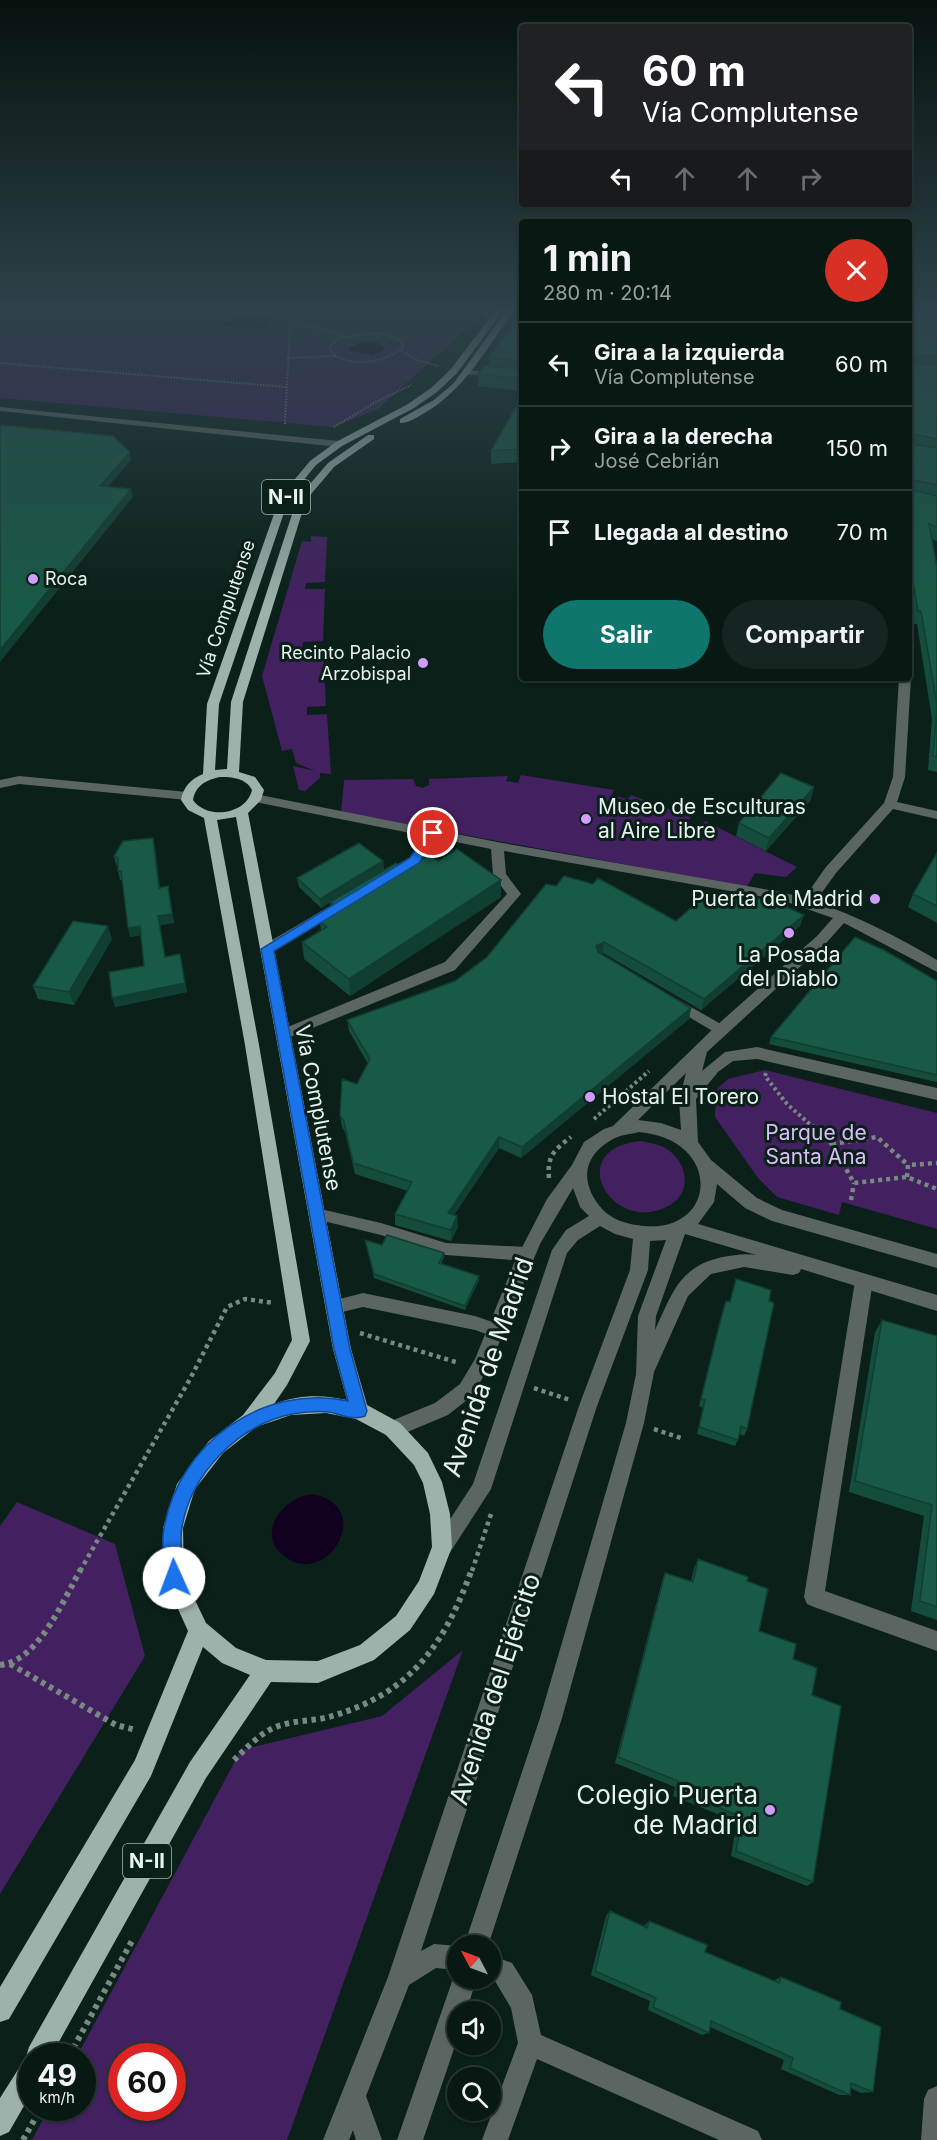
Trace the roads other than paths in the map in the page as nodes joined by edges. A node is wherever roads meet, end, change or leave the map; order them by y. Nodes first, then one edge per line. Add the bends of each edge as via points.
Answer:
1 (407, 408) edge
2 (427, 408) edge
3 (0, 409) edge
4 (339, 444) junction
5 (905, 681) edge
6 (232, 773) junction
7 (209, 775) junction
8 (0, 783) edge
9 (187, 796) junction
10 (255, 798) junction
11 (890, 804) junction
12 (241, 811) junction
13 (937, 815) edge
14 (210, 816) junction
15 (433, 833) junction
16 (496, 846) junction
17 (375, 884) edge
18 (356, 896) edge
19 (807, 903) junction
20 (841, 917) junction
21 (267, 949) junction
22 (937, 966) edge
23 (668, 999) edge
24 (721, 1030) junction
25 (283, 1035) junction
26 (706, 1045) junction
27 (937, 1094) edge
28 (687, 1100) junction
29 (620, 1128) junction
30 (690, 1144) junction
31 (706, 1165) junction
32 (578, 1169) junction
33 (316, 1214) junction
34 (600, 1218) junction
35 (681, 1228) junction
36 (642, 1234) junction
37 (526, 1254) junction
38 (937, 1261) edge
39 (837, 1274) junction
40 (864, 1281) junction
41 (937, 1303) edge
42 (334, 1307) junction
43 (495, 1330) junction
44 (645, 1374) junction
45 (359, 1411) junction
46 (250, 1421) junction
47 (393, 1429) junction
48 (442, 1546) junction
49 (199, 1630) junction
50 (937, 1641) edge
51 (266, 1671) junction
52 (480, 1935) edge
53 (447, 1957) edge
54 (501, 1971) edge
55 (400, 1977) junction
56 (461, 1989) edge
57 (0, 2010) edge
58 (45, 2043) edge
59 (530, 2043) junction
60 (18, 2092) edge
61 (353, 2095) junction
62 (937, 2099) edge
63 (0, 2123) edge
64 (336, 2140) edge
65 (369, 2140) edge
66 (411, 2140) edge
67 (495, 2140) edge
68 (749, 2140) edge
69 (934, 2140) edge

1 - 4 main road, Vía Complutense / N-II
2 - 6 main road, Vía Complutense / N-II via 354,447 331,465 303,499 237,702
3 - 4 street
4 - 7 main road, Vía Complutense / N-II via 313,463 285,498 213,704
5 - 11 street via 899,777
6 - 7 main road
6 - 10 main road via 252,780 257,790
7 - 9 main road via 192,785
8 - 9 street via 19,780
9 - 14 main road via 192,808
10 - 12 main road
10 - 15 street
11 - 13 street
11 - 19 street
12 - 14 main road
12 - 21 main road, Vía Complutense
14 - 46 main road via 301,1341 281,1380
15 - 16 street
15 - 17 street via 415,860
16 - 19 street
16 - 25 street via 500,875 514,894 450,966
18 - 21 street
19 - 20 street
20 - 22 street
20 - 24 street
21 - 25 main road, Vía Complutense
23 - 24 lane
24 - 26 street
25 - 33 main road, Vía Complutense
26 - 28 street via 693,1072
26 - 29 street
27 - 28 street via 757,1053 730,1056 713,1068
28 - 30 street
29 - 30 street via 657,1128
29 - 32 street via 592,1143 582,1155
30 - 31 street
31 - 35 street via 711,1182 708,1200 699,1215
31 - 38 street via 751,1203 778,1216
32 - 34 street via 586,1203
32 - 37 street, Avenida de Madrid via 556,1195
33 - 37 lane via 446,1249
33 - 42 main road, Vía Complutense
34 - 36 street via 620,1229
34 - 48 street, Avenida de Madrid via 572,1235 560,1250 481,1489
35 - 36 street
35 - 39 street via 728,1238
35 - 44 street via 647,1316
36 - 55 street, Avenida del Ejército via 639,1270 588,1406
37 - 43 street, Avenida de Madrid
39 - 40 street
39 - 44 street via 744,1260 706,1268 682,1291
40 - 41 street
40 - 50 street via 814,1597
42 - 43 lane via 363,1300
42 - 45 main road, Vía Complutense
43 - 47 street, Avenida de Madrid via 465,1391 446,1405
44 - 52 street via 635,1422 551,1718
45 - 46 main road via 326,1404 291,1406
45 - 47 main road
46 - 49 main road via 216,1447 188,1484 172,1528 174,1578
47 - 48 main road via 421,1459 432,1482
48 - 51 main road via 427,1587 403,1623 368,1653 318,1672
49 - 51 main road via 229,1656
49 - 57 main road, N-II via 143,1768
51 - 58 main road, N-II via 198,1770
53 - 55 street via 434,1956
54 - 59 street via 523,2004
55 - 61 street, Avenida del Ejército
56 - 66 street
59 - 67 street
59 - 68 street
60 - 63 main road
61 - 64 street, Avenida del Ejército
61 - 65 street
62 - 69 street

